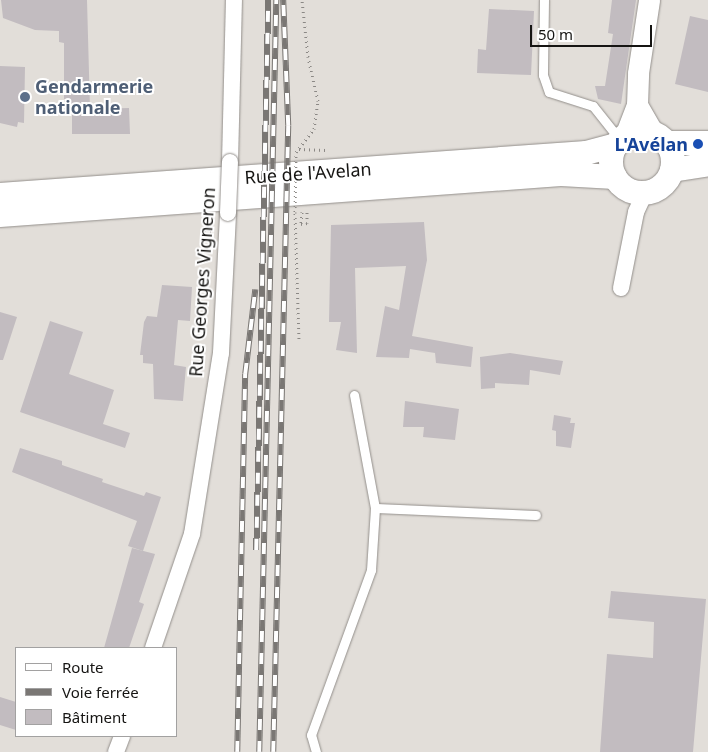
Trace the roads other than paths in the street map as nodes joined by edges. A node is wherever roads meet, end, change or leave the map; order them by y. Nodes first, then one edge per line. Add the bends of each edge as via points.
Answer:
1 (234, 0) edge
2 (544, 0) edge
3 (648, 0) edge
4 (637, 105) junction
5 (660, 138) junction
6 (620, 140) junction
7 (708, 143) edge
8 (708, 164) edge
9 (672, 170) junction
10 (615, 177) junction
11 (645, 193) junction
12 (0, 195) edge
13 (0, 215) edge
14 (621, 288) dead end
15 (354, 395) dead end
16 (375, 508) junction
17 (536, 515) dead end
18 (153, 647) edge
19 (122, 737) edge
20 (116, 752) edge
21 (316, 752) edge

1 - 18 street, Rue Georges Vigneron, bridge via 221,353 192,534
2 - 6 lane via 542,75 548,92 593,106
3 - 4 street
4 - 5 street
4 - 6 street
5 - 6 main road via 634,132
5 - 7 main road
5 - 9 main road via 673,161
6 - 10 main road via 611,161
6 - 12 main road, Rue de l'Avelan via 586,153
8 - 9 main road
9 - 11 main road via 662,186
10 - 11 main road via 628,189
10 - 13 main road, Rue de l'Avelan via 561,174
11 - 14 street via 636,212
15 - 16 lane
16 - 17 lane
16 - 21 lane via 372,570 311,735
19 - 20 street

